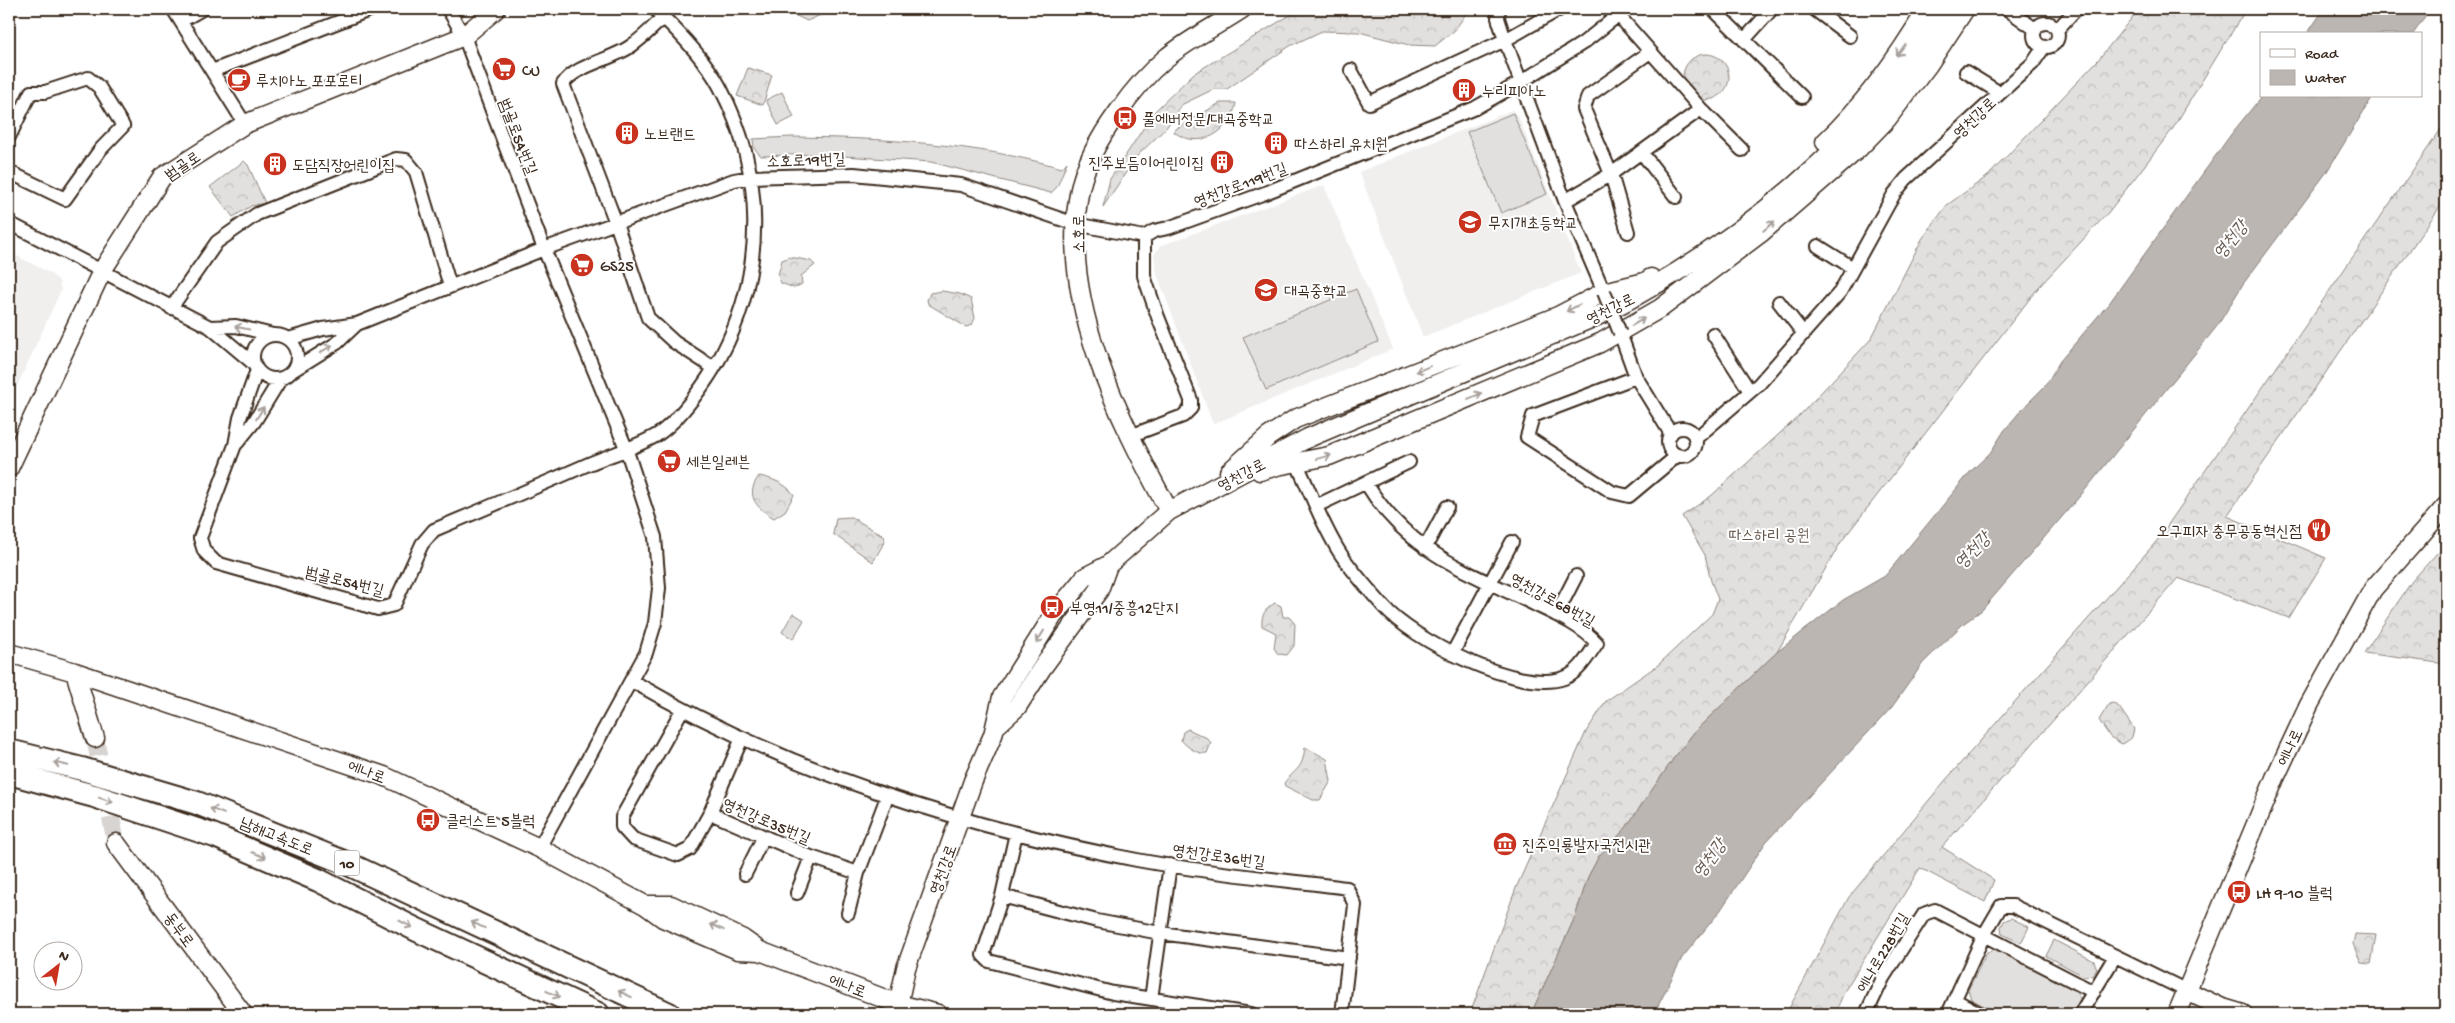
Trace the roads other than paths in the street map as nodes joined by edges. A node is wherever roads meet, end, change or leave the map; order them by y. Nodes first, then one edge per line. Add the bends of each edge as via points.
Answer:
1 (173, 9) edge
2 (202, 9) edge
3 (372, 9) edge
4 (448, 9) edge
5 (496, 9) edge
6 (1242, 9) edge
7 (1499, 9) edge
8 (1560, 9) edge
9 (1713, 9) edge
10 (1772, 9) edge
11 (1814, 9) edge
12 (1927, 9) edge
13 (1946, 9) edge
14 (1965, 9) edge
15 (2007, 9) edge
16 (2076, 9) edge
17 (1623, 12) edge
18 (660, 13) edge
19 (181, 21) junction
20 (2035, 29) junction
21 (2057, 30) junction
22 (464, 36) junction
23 (1850, 36) dead end
24 (1505, 40) junction
25 (1744, 40) junction
26 (2044, 47) junction
27 (1650, 52) junction
28 (1351, 70) dead end
29 (212, 71) junction
30 (1966, 72) dead end
31 (1521, 82) junction
32 (2000, 93) junction
33 (1802, 97) dead end
34 (1701, 109) junction
35 (245, 124) junction
36 (9, 137) edge
37 (1742, 150) dead end
38 (1642, 153) junction
39 (9, 172) edge
40 (1611, 174) junction
41 (750, 177) junction
42 (1676, 197) dead end
43 (1565, 201) junction
44 (9, 223) edge
45 (616, 223) junction
46 (1075, 224) junction
47 (1628, 232) dead end
48 (1144, 237) junction
49 (1818, 246) dead end
50 (544, 248) junction
51 (1853, 268) junction
52 (102, 270) junction
53 (450, 286) junction
54 (1604, 292) junction
55 (1779, 302) dead end
56 (171, 308) junction
57 (357, 324) junction
58 (210, 327) junction
59 (1620, 333) junction
60 (1713, 334) dead end
61 (1804, 334) junction
62 (273, 335) junction
63 (288, 339) junction
64 (255, 367) junction
65 (714, 368) junction
66 (292, 371) junction
67 (1636, 377) junction
68 (281, 378) junction
69 (1749, 390) junction
70 (1671, 434) junction
71 (1130, 436) junction
72 (15, 439) edge
73 (1695, 439) junction
74 (235, 445) junction
75 (626, 448) junction
76 (1678, 455) junction
77 (1409, 462) dead end
78 (1297, 464) junction
79 (9, 468) edge
80 (1366, 483) junction
81 (1195, 499) junction
82 (1316, 506) junction
83 (1447, 506) dead end
84 (2446, 506) edge
85 (1169, 511) junction
86 (1512, 542) dead end
87 (1426, 548) junction
88 (1576, 576) dead end
89 (1491, 583) junction
90 (1556, 615) junction
91 (9, 653) edge
92 (1452, 654) junction
93 (75, 672) junction
94 (632, 681) junction
95 (682, 710) junction
96 (95, 738) tunnel mouth
97 (742, 738) junction
98 (9, 751) edge
99 (9, 773) edge
100 (32, 778) junction
101 (9, 780) edge
102 (887, 797) junction
103 (710, 814) junction
104 (960, 818) junction
105 (1016, 833) junction
106 (763, 838) junction
107 (116, 844) tunnel mouth
108 (539, 848) junction
109 (810, 857) junction
110 (1170, 865) junction
111 (858, 872) junction
112 (745, 874) dead end
113 (797, 893) dead end
114 (1002, 896) junction
115 (848, 913) dead end
116 (1160, 934) junction
117 (1984, 936) junction
118 (1349, 958) junction
119 (2114, 958) junction
120 (2187, 991) junction
121 (2094, 992) junction
122 (1151, 999) junction
123 (1955, 1000) junction
124 (897, 1009) edge
125 (243, 1014) edge
126 (598, 1014) edge
127 (669, 1014) edge
128 (938, 1014) edge
129 (1251, 1014) edge
130 (1342, 1014) edge
131 (1866, 1014) edge
132 (1948, 1014) edge
133 (1981, 1014) edge
134 (2080, 1014) edge
135 (2177, 1014) edge
136 (2243, 1014) edge

1 - 19 street
2 - 19 street
3 - 29 street
4 - 22 street, 범골로54번길
5 - 22 street, 범골로
6 - 46 street, 소호로 via 1166,58 1134,90 1100,137 1080,188
7 - 24 street via 1498,18
8 - 24 street
9 - 25 street
10 - 25 street
11 - 23 street
12 -> 54 street, 영천강로 via 1905,45 1864,98 1800,166 1723,229 1645,282
13 - 81 street, 영천강로 via 1919,51 1858,127 1733,236 1602,314 1308,438
59 -> 14 street, 영천강로 via 1661,308 1762,232 1859,148 1887,119
15 - 20 street
16 - 21 street, 영천강로
17 - 27 street, 영천강로119번길
17 - 31 street, 영천강로119번길
18 - 41 street via 719,86 741,141
18 - 45 street via 631,47 568,75 562,84
19 - 29 street
20 - 21 street via 2048,23
20 - 26 street via 2035,40
21 - 26 street, 영천강로 via 2054,44
22 - 35 street, 범골로
22 - 50 street, 범골로54번길
24 - 28 street via 1369,103
24 - 31 street
25 - 33 street
26 - 32 street, 영천강로
27 - 34 street, 영천강로119번길
27 - 40 street via 1588,96 1584,109
29 - 35 street
30 - 32 street
31 - 43 street
31 - 48 street, 영천강로119번길 via 1475,108 1265,193
32 - 51 street, 영천강로 via 1906,179 1894,194
34 - 37 street, 영천강로119번길
34 - 38 street
35 - 52 street, 범골로 via 162,177
36 - 39 street via 31,92 45,92 88,78 99,87 124,126 100,150 65,199
38 - 40 street
38 - 42 street
40 - 43 street
40 - 47 street
41 - 45 street, 소호로19번길
41 - 46 street, 소호로19번길 via 854,174 961,185
41 - 65 street via 756,212 748,285 734,330
43 - 54 street
44 - 52 street
45 - 50 street, 소호로19번길
45 - 65 street via 648,318 674,342
46 - 48 street
46 - 71 street, 소호로 via 1079,281 1088,330
48 - 71 street via 1144,276 1191,400 1191,408 1183,416
49 - 51 street
50 - 53 street
50 - 75 street, 범골로54번길
51 - 61 street, 영천강로 via 1840,292
52 - 56 street
52 - 72 street, 범골로
53 - 56 street via 416,172 406,160 396,159 258,214 218,242
53 - 57 street
54 - 59 street, bridge
54 -> 81 street, 영천강로 via 1558,316 1295,419
55 - 61 street
56 - 58 street
57 - 63 street
66 -> 57 street via 337,343
62 -> 58 street via 236,326
58 - 64 street via 240,350
59 - 67 street, 영천강로
78 -> 59 street, 영천강로 via 1329,456
60 - 69 street
61 - 69 street, 영천강로 via 1759,384
62 - 63 street
62 - 64 street via 256,345
63 - 66 street via 297,354
64 - 68 street via 268,378
64 - 74 street
65 - 75 street via 694,398 657,434
66 - 68 street
67 - 70 street, 영천강로
67 - 76 street via 1533,416 1527,437 1612,492 1629,496
74 -> 68 street via 254,422
69 - 73 street, 영천강로
70 - 73 street via 1682,428
70 - 76 street via 1669,446
71 - 85 street, 소호로
72 - 79 street, 범골로
73 - 76 street via 1693,451
74 - 75 street, 범골로54번길 via 200,538 204,551 216,563 378,609 394,605 422,544 434,530
75 - 94 street, 범골로54번길 via 655,537 659,588 655,623 646,653
77 - 80 street
78 - 81 street, 영천강로 via 1277,466
78 - 82 street, 영천강로68번길
80 - 82 street
80 - 87 street, 영천강로68번길 via 1396,525
81 - 85 street, 영천강로
82 - 92 street, 영천강로68번길 via 1340,553 1384,608 1429,642
83 - 87 street
84 - 120 street, 에나로 via 2373,589 2309,704
85 - 104 street, 영천강로 via 1108,565 1099,590 1017,707 996,726
86 - 89 street
87 - 89 street, 영천강로68번길
88 - 90 street
89 - 90 street, 영천강로68번길
89 - 92 street
90 - 92 street, 영천강로68번길 via 1587,632 1596,643 1583,665 1564,678 1527,679 1492,670
91 - 93 street
93 - 96 street
93 - 108 street, 에나로 via 384,776
94 - 95 street
94 - 108 street, 범골로54번길
95 - 97 street
95 - 103 street, 영천강로35번길 via 622,818 622,827 633,839 678,855 690,849
97 - 102 street
97 - 103 street
127 -> 98 highway, 남해고속도로 / 10 via 346,863 198,803 82,768
99 - 100 highway, 남해고속도로 / 10
100 - 101 highway
100 -> 126 highway, 남해고속도로 / 10 via 215,836 318,880
102 - 104 street
102 - 111 street
103 - 106 street, 영천강로35번길
104 - 105 street, 영천강로36번길
104 - 124 street, 영천강로 via 906,968
105 - 110 street, 영천강로36번길
105 - 114 street
106 - 109 street, 영천강로35번길
106 - 112 street
107 - 125 street, 동부로
108 - 124 street, 에나로 via 663,918 738,950 760,950
109 - 111 street, 영천강로35번길
109 - 113 street
110 - 116 street
110 - 118 street, 영천강로36번길 via 1347,888 1355,905
111 - 115 street
114 - 116 street
114 - 122 street via 983,955 989,961 1113,993
116 - 118 street
116 - 122 street
117 - 119 street via 2001,906 2013,906
117 - 121 street, 에나로228번길
117 - 123 street
117 - 131 street, 에나로228번길 via 1936,910 1924,914 1882,978
118 - 130 street, 영천강로36번길
119 - 120 street
119 - 121 street
120 - 135 street, 에나로
120 - 136 street
121 - 134 street
122 - 129 street
123 - 132 street
123 - 133 street
124 - 128 street, 에나로

